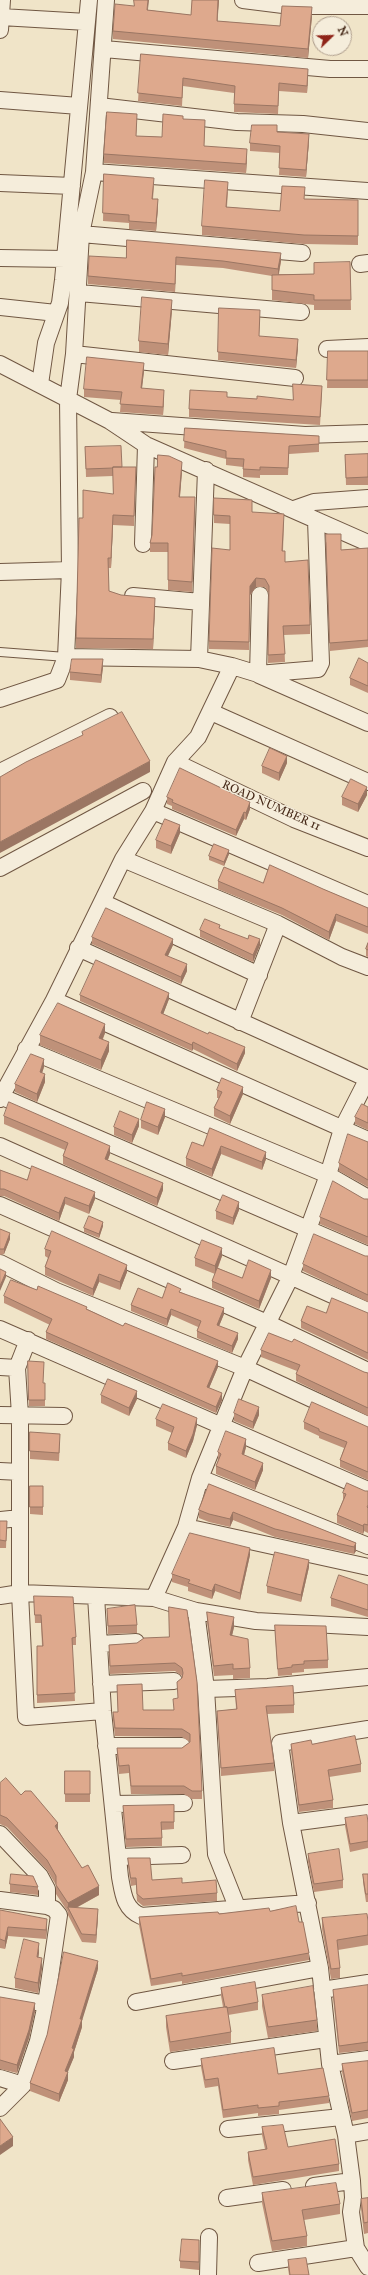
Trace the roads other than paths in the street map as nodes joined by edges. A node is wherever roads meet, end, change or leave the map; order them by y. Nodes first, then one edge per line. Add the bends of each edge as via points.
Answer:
1 (2, 0) edge
2 (89, 0) edge
3 (106, 0) edge
4 (243, 0) edge
5 (368, 6) edge
6 (87, 22) junction
7 (0, 23) edge
8 (104, 49) junction
9 (368, 69) edge
10 (0, 100) edge
11 (79, 106) junction
12 (99, 106) junction
13 (368, 131) edge
14 (94, 172) junction
15 (0, 183) edge
16 (72, 186) junction
17 (368, 191) edge
18 (81, 234) junction
19 (302, 253) dead end
20 (0, 258) edge
21 (65, 259) junction
22 (79, 293) junction
23 (0, 307) edge
24 (301, 312) dead end
25 (56, 313) junction
26 (368, 348) edge
27 (327, 349) dead end
28 (74, 354) junction
29 (0, 364) edge
30 (295, 378) dead end
31 (40, 384) junction
32 (68, 398) junction
33 (110, 421) junction
34 (368, 432) edge
35 (146, 445) junction
36 (206, 470) junction
37 (368, 498) edge
38 (294, 509) junction
39 (316, 520) junction
40 (143, 544) dead end
41 (368, 544) edge
42 (70, 570) junction
43 (0, 572) edge
44 (260, 595) dead end
45 (122, 596) edge
46 (201, 602) junction
47 (0, 652) edge
48 (66, 657) junction
49 (199, 658) junction
50 (232, 666) junction
51 (258, 674) junction
52 (0, 699) edge
53 (212, 712) junction
54 (110, 716) edge
55 (368, 723) edge
56 (175, 762) junction
57 (0, 772) edge
58 (368, 782) edge
59 (143, 790) dead end
60 (153, 811) junction
61 (368, 848) edge
62 (123, 859) junction
63 (0, 868) edge
64 (102, 902) junction
65 (368, 904) edge
66 (278, 924) junction
67 (78, 948) junction
68 (368, 967) edge
69 (259, 975) junction
70 (54, 1000) junction
71 (240, 1022) junction
72 (26, 1049) junction
73 (368, 1079) edge
74 (1, 1097) edge
75 (342, 1130) junction
76 (368, 1140) edge
77 (0, 1146) edge
78 (328, 1175) junction
79 (368, 1198) edge
80 (0, 1205) edge
81 (308, 1229) junction
82 (368, 1255) edge
83 (0, 1263) edge
84 (291, 1276) junction
85 (368, 1311) edge
86 (267, 1323) junction
87 (0, 1329) edge
88 (28, 1340) junction
89 (0, 1367) edge
90 (17, 1368) junction
91 (245, 1368) junction
92 (368, 1371) edge
93 (0, 1415) edge
94 (20, 1415) junction
95 (64, 1416) dead end
96 (222, 1425) junction
97 (368, 1425) edge
98 (0, 1471) edge
99 (20, 1472) junction
100 (200, 1478) junction
101 (368, 1490) edge
102 (20, 1518) junction
103 (0, 1520) edge
104 (186, 1527) junction
105 (368, 1546) edge
106 (368, 1567) edge
107 (20, 1593) junction
108 (0, 1596) edge
109 (96, 1596) junction
110 (154, 1598) junction
111 (196, 1611) junction
112 (368, 1627) edge
113 (136, 1642) edge
114 (99, 1644) junction
115 (368, 1677) edge
116 (174, 1681) dead end
117 (101, 1684) junction
118 (206, 1689) junction
119 (103, 1711) junction
120 (368, 1729) edge
121 (106, 1746) junction
122 (182, 1746) edge
123 (184, 1803) dead end
124 (113, 1804) junction
125 (368, 1813) edge
126 (291, 1822) junction
127 (0, 1834) edge
128 (182, 1854) dead end
129 (118, 1857) junction
130 (0, 1900) edge
131 (308, 1903) junction
132 (47, 1906) junction
133 (237, 1907) junction
134 (320, 1968) junction
135 (368, 1983) edge
136 (322, 1990) junction
137 (0, 1994) edge
138 (136, 2002) dead end
139 (46, 2004) junction
140 (326, 2039) junction
141 (368, 2059) edge
142 (173, 2061) dead end
143 (330, 2064) junction
144 (0, 2078) edge
145 (23, 2085) junction
146 (0, 2108) edge
147 (341, 2117) junction
148 (228, 2129) dead end
149 (368, 2131) edge
150 (346, 2135) junction
151 (352, 2181) junction
152 (361, 2197) edge
153 (228, 2198) dead end
154 (209, 2237) dead end
155 (356, 2248) junction
156 (258, 2263) dead end
157 (368, 2266) edge
158 (208, 2275) edge

1 - 7 street
2 - 6 street
3 - 8 street
4 - 5 street via 291,6
6 - 7 street
6 - 11 street
8 - 9 street via 330,69
8 - 12 street
10 - 11 street
11 - 16 street
12 - 13 street via 237,122 303,124
12 - 14 street
14 - 17 street
14 - 18 street
15 - 16 street
16 - 21 street
18 - 19 street
18 - 22 street
20 - 21 street
21 - 25 street via 60,303
22 - 24 street
22 - 28 street
23 - 25 street
25 - 31 street via 46,343
26 - 27 street
28 - 30 street
28 - 32 street
29 - 31 street
31 - 32 street
32 - 33 street
32 - 42 street
33 - 34 street via 305,435
33 - 35 street
35 - 36 street
35 - 40 street
36 - 38 street
36 - 46 street
37 - 38 street via 314,502
38 - 39 street
39 - 41 street
39 - 51 street via 320,663 318,669
42 - 43 street
42 - 48 street
44 - 51 street
45 - 46 street
46 - 49 street
47 - 48 lane
48 - 49 street
48 - 52 street via 57,680
49 - 50 street
50 - 51 street
50 - 53 street
51 - 55 street
53 - 56 street via 198,737
53 - 58 street
54 - 57 street
56 - 60 street
56 - 61 street, ROAD NUMBER 11 via 294,819
59 - 63 street
60 - 62 street
60 - 65 street
62 - 64 street
62 - 66 street
64 - 67 street
64 - 69 street
66 - 68 street via 342,957
66 - 69 street
67 - 70 street
67 - 71 street
69 - 71 street
70 - 72 street
70 - 75 street
71 - 73 street
72 - 74 street
72 - 78 street
73 - 75 street
74 - 81 street
75 - 76 street
75 - 78 street
77 - 84 street
78 - 79 street
78 - 81 street
80 - 86 street
81 - 82 street
81 - 84 street
83 - 91 street via 56,1291
84 - 85 street
84 - 86 street
86 - 91 street
86 - 92 street
87 - 88 street
88 - 90 street
88 - 96 street
89 - 90 street
90 - 94 street
91 - 96 street
91 - 97 street
93 - 94 street
94 - 95 street
94 - 99 street
96 - 100 street
96 - 101 street
98 - 99 street
99 - 102 street
100 - 104 street
100 - 105 street
102 - 103 street
102 - 107 street
104 - 106 street
104 - 110 street
107 - 108 street
107 - 109 street
107 - 119 street via 26,1717
109 - 110 street
109 - 114 street
110 - 111 street
111 - 112 street via 256,1621
111 - 118 street
113 - 114 street
114 - 117 street
115 - 118 street via 268,1687
116 - 117 street
117 - 119 street
118 - 133 street via 216,1854
119 - 121 street
120 - 126 street via 280,1743
121 - 122 street
121 - 124 street
123 - 124 street
124 - 129 street
125 - 126 street
126 - 131 street
127 - 132 street via 40,1876 47,1889
128 - 129 street
129 - 133 street via 125,1902 134,1913 141,1916
130 - 132 street
131 - 133 street
131 - 134 street via 319,1920
132 - 139 street via 59,1915
134 - 136 street
134 - 138 street
135 - 136 street
136 - 140 street
137 - 139 street
139 - 145 street via 38,2041
140 - 142 street
140 - 143 street
141 - 143 street
143 - 147 street
144 - 145 street
145 - 146 street
147 - 148 street
147 - 150 street
149 - 150 street
150 - 151 street
151 - 152 street
151 - 153 street
152 - 155 street via 351,2212
154 - 158 street
155 - 156 street
155 - 157 street

